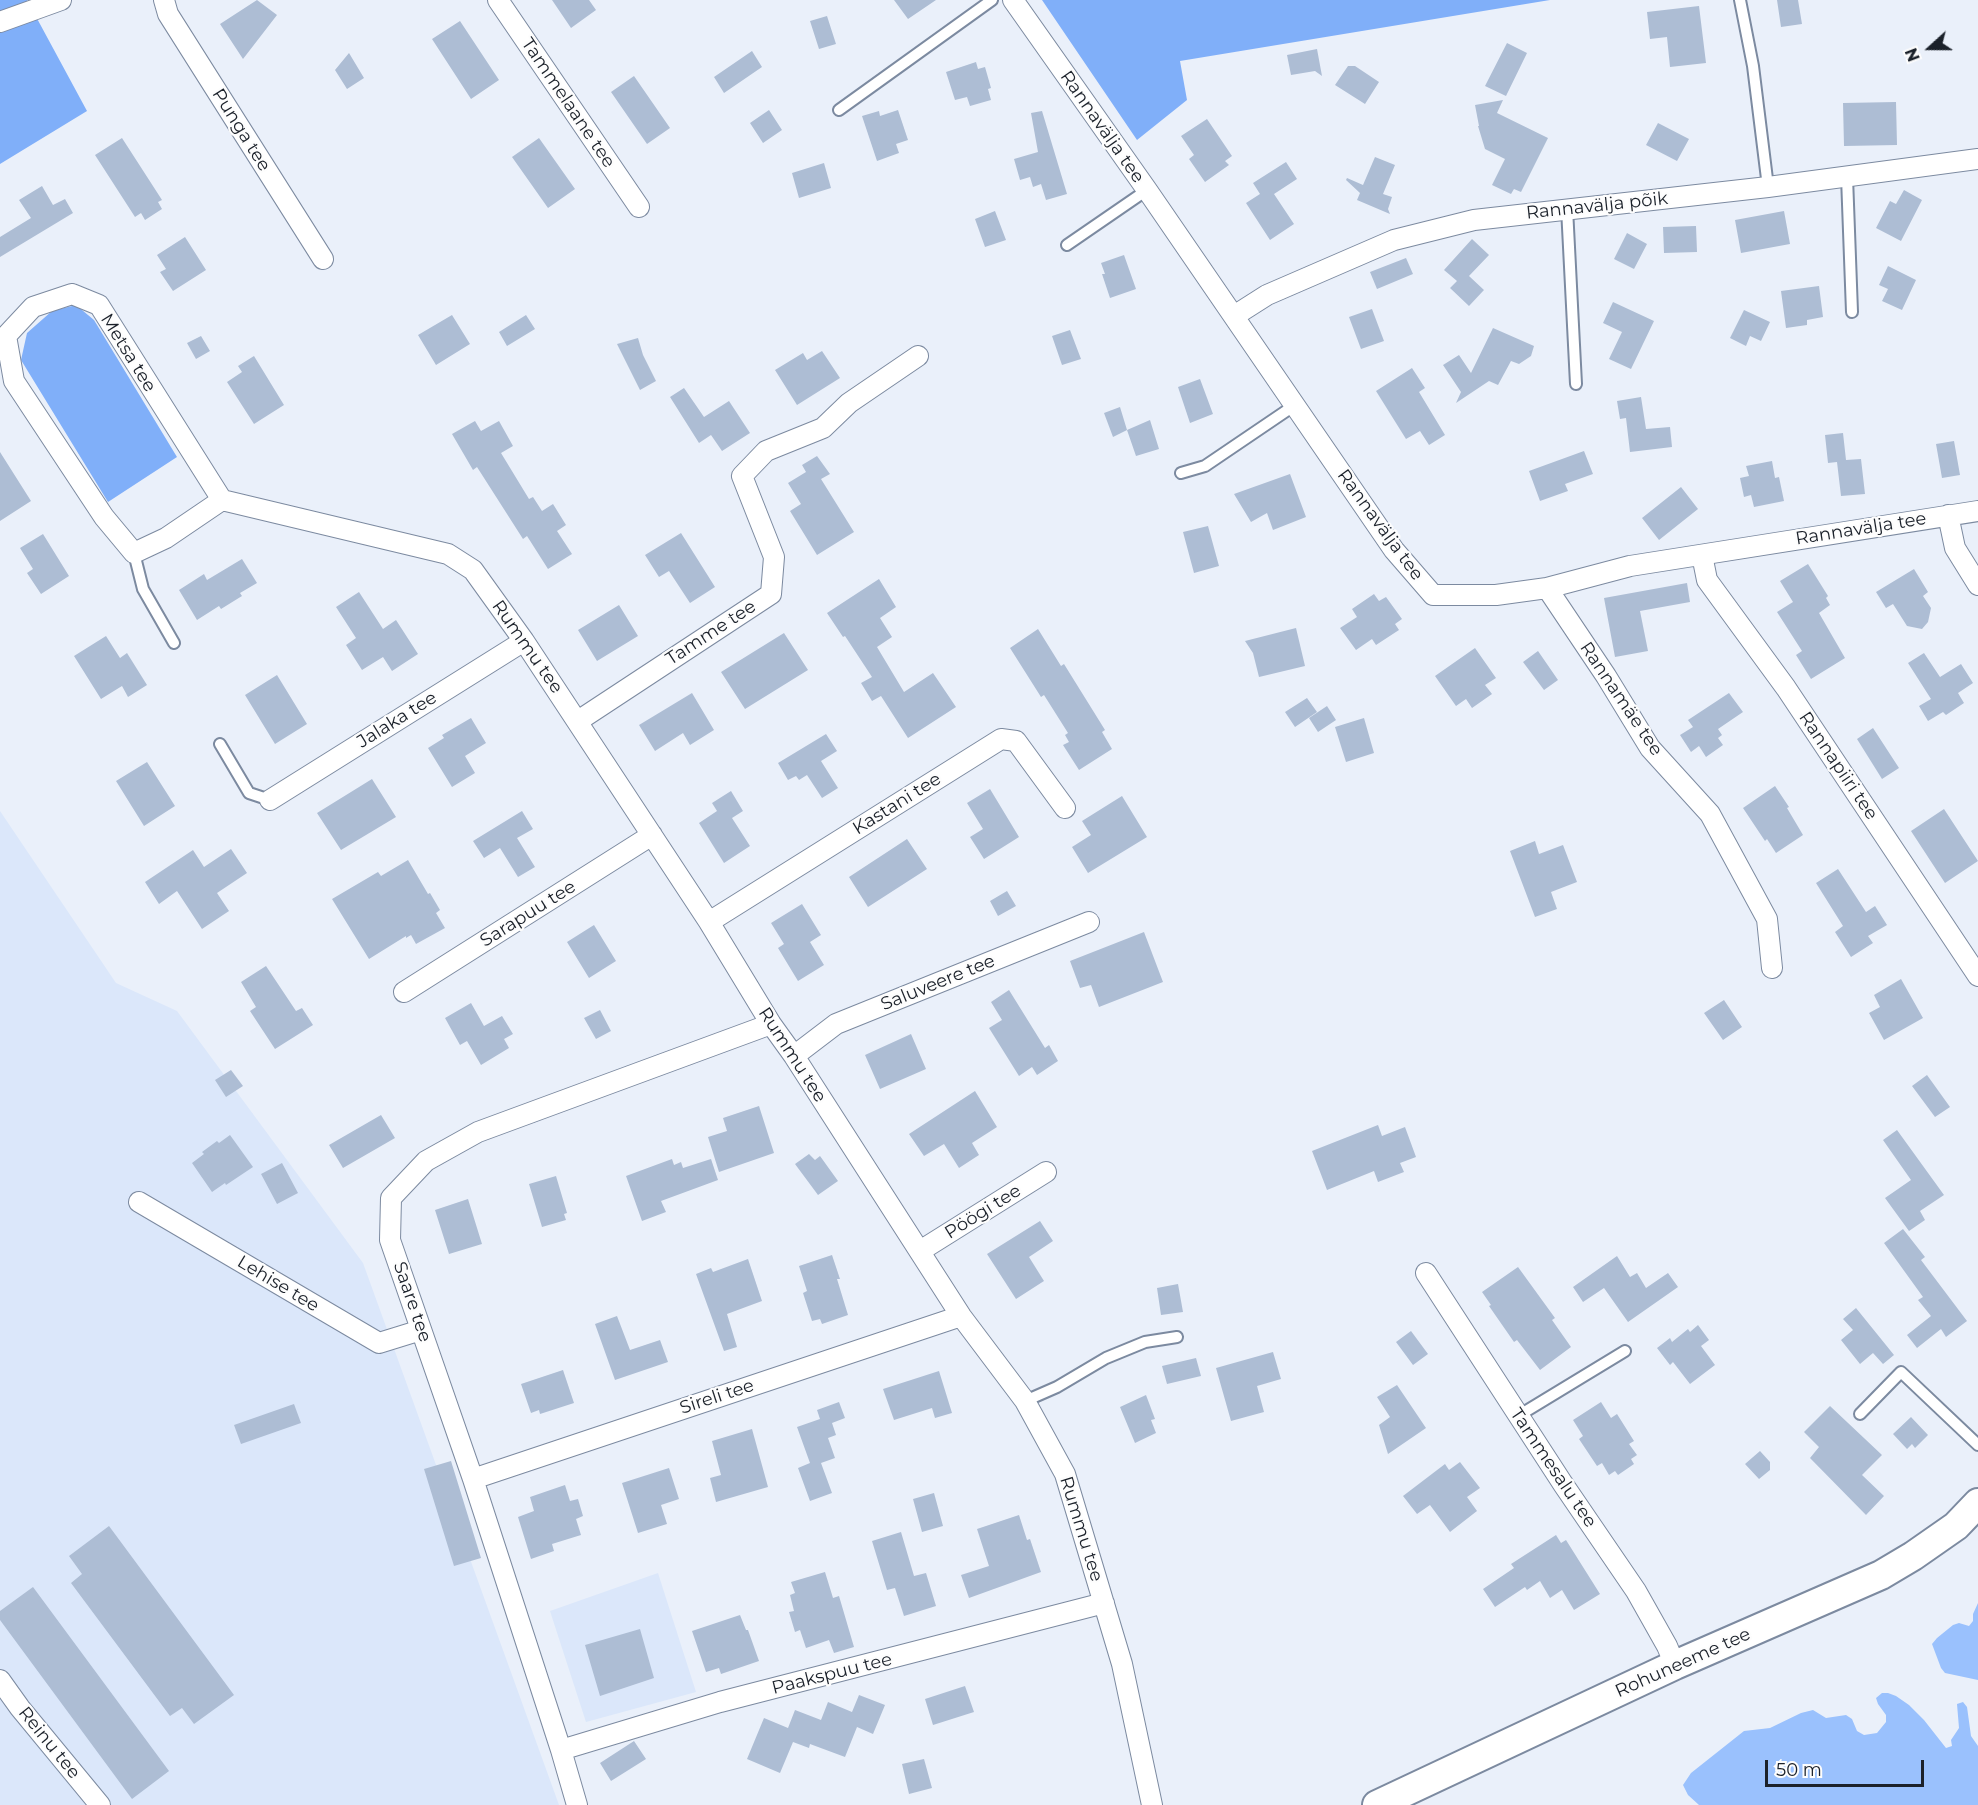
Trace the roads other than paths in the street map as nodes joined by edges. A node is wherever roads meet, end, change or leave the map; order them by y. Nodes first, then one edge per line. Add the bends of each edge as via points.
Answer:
1 (61, 0) edge
2 (164, 0) edge
3 (498, 0) edge
4 (992, 0) edge
5 (1013, 0) edge
6 (1740, 0) edge
7 (0, 22) edge
8 (838, 110) dead end
9 (1978, 159) edge
10 (1848, 177) junction
11 (1768, 187) junction
12 (1147, 190) junction
13 (639, 207) dead end
14 (1567, 208) junction
15 (1067, 245) dead end
16 (322, 259) dead end
17 (1852, 312) dead end
18 (1234, 316) junction
19 (918, 356) dead end
20 (1576, 384) dead end
21 (1294, 405) junction
22 (1180, 473) dead end
23 (222, 500) junction
24 (1978, 511) edge
25 (1948, 515) junction
26 (134, 553) junction
27 (1702, 555) junction
28 (1978, 585) edge
29 (1547, 588) junction
30 (524, 641) junction
31 (174, 644) dead end
32 (578, 721) junction
33 (220, 744) dead end
34 (270, 800) joint
35 (1065, 808) dead end
36 (652, 836) junction
37 (709, 922) junction
38 (1089, 922) dead end
39 (1772, 968) dead end
40 (1978, 976) edge
41 (404, 992) dead end
42 (771, 1024) junction
43 (794, 1056) junction
44 (1046, 1172) dead end
45 (139, 1202) dead end
46 (920, 1251) junction
47 (1426, 1273) dead end
48 (961, 1316) junction
49 (421, 1330) junction
50 (1177, 1337) dead end
51 (1625, 1351) dead end
52 (1024, 1401) junction
53 (1860, 1414) dead end
54 (1518, 1416) junction
55 (1978, 1444) edge
56 (473, 1479) junction
57 (1978, 1503) edge
58 (1104, 1603) junction
59 (1675, 1665) junction
60 (0, 1680) edge
61 (561, 1750) junction
62 (100, 1805) edge
63 (577, 1805) edge
64 (1152, 1805) edge
65 (1377, 1805) edge

1 - 7 street
2 - 16 street, Punga tee via 168,14
3 - 13 street, Tammelaane tee
4 - 8 lane
5 - 12 street, Rannavälja tee
6 - 11 lane via 1753,66
9 - 10 street, Rannavälja põik
10 - 11 street, Rannavälja põik
10 - 17 lane
11 - 14 street, Rannavälja põik
12 - 15 lane
12 - 18 street, Rannavälja tee
14 - 18 street, Rannavälja põik via 1474,220 1394,240 1267,295
14 - 20 lane
18 - 21 street, Rannavälja tee
19 - 32 street, Tamme tee via 849,403 823,428 766,451 742,476 774,557 771,594
21 - 22 lane via 1205,466
21 - 29 street, Rannavälja tee via 1394,550 1433,596 1496,595
23 - 26 street via 166,538
23 - 26 street, Metsa tee via 99,305 72,294 33,307 6,336 14,381 104,517
23 - 30 street, Rummu tee via 448,554 473,570
24 - 25 street, Rannavälja tee
25 - 27 street, Rannavälja tee
25 - 28 street via 1954,548
26 - 31 lane via 143,589
27 - 29 street, Rannavälja tee via 1630,566
27 - 40 street, Rannapiiri tee via 1707,580 1786,688
29 - 39 street, Rannamäe tee via 1650,748 1710,813 1767,919
30 - 32 street, Rummu tee
30 - 34 street, Jalaka tee
32 - 36 street, Rummu tee
33 - 34 lane via 249,793
35 - 37 street, Kastani tee via 1016,741 1001,739
36 - 37 street, Rummu tee
36 - 41 street, Sarapuu tee
37 - 42 street, Rummu tee
38 - 43 street, Saluveere tee via 836,1024
42 - 43 street, Rummu tee
42 - 49 street, Saare tee via 478,1132 426,1161 391,1198 390,1240
43 - 46 street, Rummu tee
44 - 46 street, Pöögi tee
45 - 49 street, Lehise tee via 379,1343
46 - 48 street, Rummu tee
47 - 54 street, Tammesalu tee
48 - 52 street, Rummu tee
48 - 56 street, Sireli tee
49 - 56 street, Saare tee
50 - 52 lane via 1144,1342
51 - 54 lane
52 - 58 street, Rummu tee via 1065,1474
53 - 55 lane via 1901,1372
54 - 59 street, Tammesalu tee via 1636,1591
56 - 61 street, Saare tee
57 - 59 street, Rohuneeme tee via 1956,1526 1881,1575
58 - 61 street, Paakspuu tee via 720,1702
58 - 64 street, Rummu tee via 1122,1664
59 - 65 street, Rohuneeme tee
60 - 62 street, Reinu tee
61 - 63 street, Saare tee

